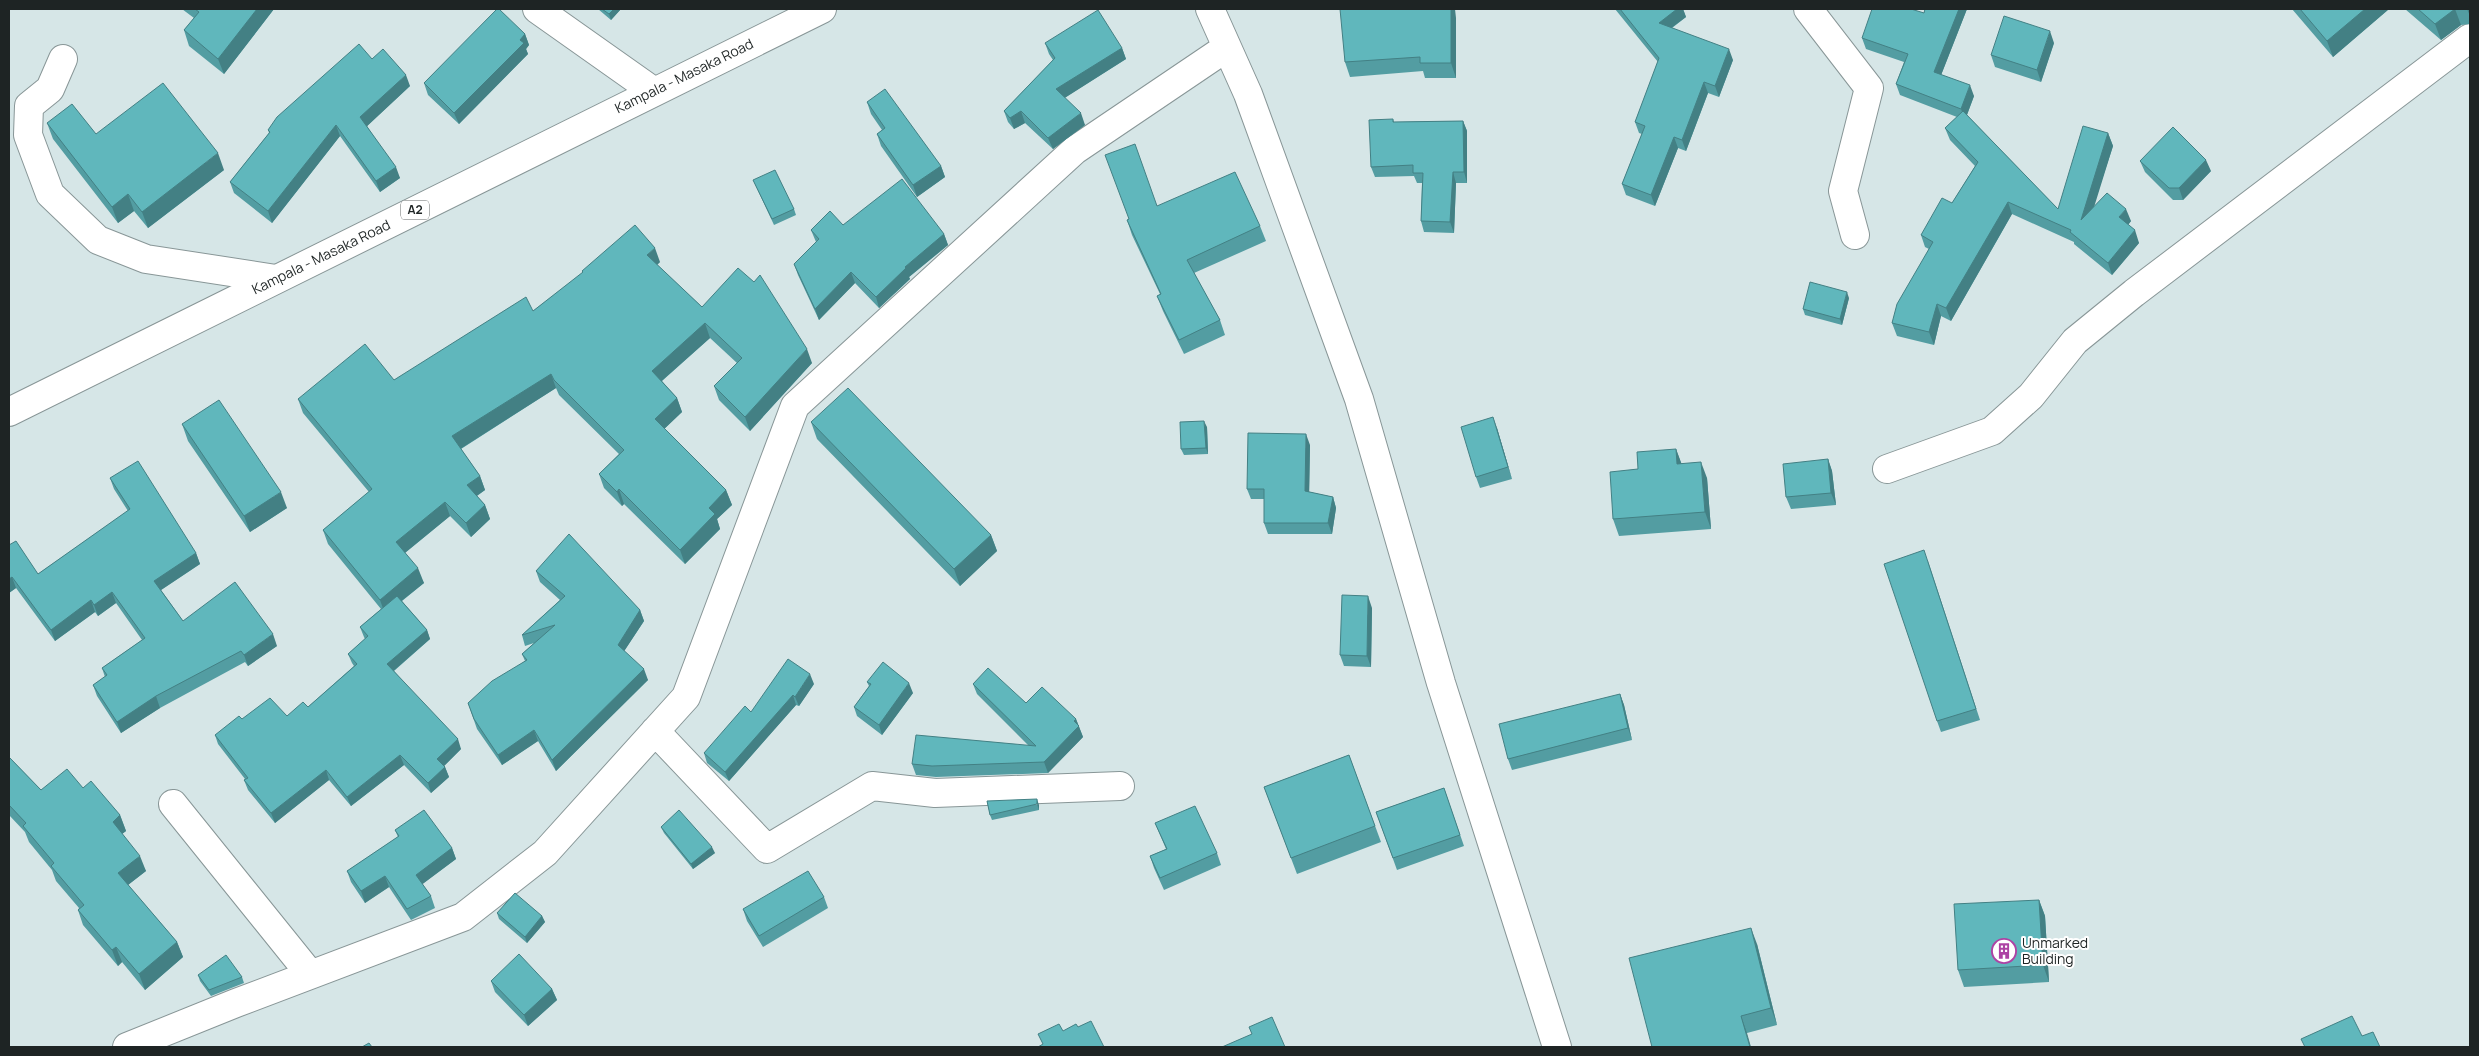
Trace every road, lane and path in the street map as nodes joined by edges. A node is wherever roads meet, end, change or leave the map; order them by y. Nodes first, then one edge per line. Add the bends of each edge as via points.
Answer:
1 (538, 9) edge
2 (822, 9) edge
3 (1210, 9) edge
4 (1808, 9) edge
5 (2470, 38) edge
6 (1226, 48) junction
7 (63, 59) dead end
8 (654, 91) junction
9 (1856, 235) dead end
10 (276, 279) junction
11 (9, 412) edge
12 (1887, 469) dead end
13 (655, 731) junction
14 (1120, 786) dead end
15 (173, 804) dead end
16 (310, 974) junction
17 (127, 1047) edge
18 (1557, 1047) edge

1 - 8 street
2 - 8 street, Kampala - Masaka Road / A2
3 - 6 street
4 - 9 street via 1869,88 1843,191
5 - 12 street via 2075,341 2032,396 1992,431
6 - 13 street via 1075,150 795,406 686,697
6 - 18 street via 1248,94 1359,398 1441,683
7 - 10 street via 50,90 29,106 28,135 50,194 98,240 146,258
8 - 10 street, Kampala - Masaka Road / A2
10 - 11 street, Kampala - Masaka Road / A2
13 - 14 street via 767,849 872,786 935,793
13 - 16 street via 544,853 463,917
15 - 16 street
16 - 17 street

